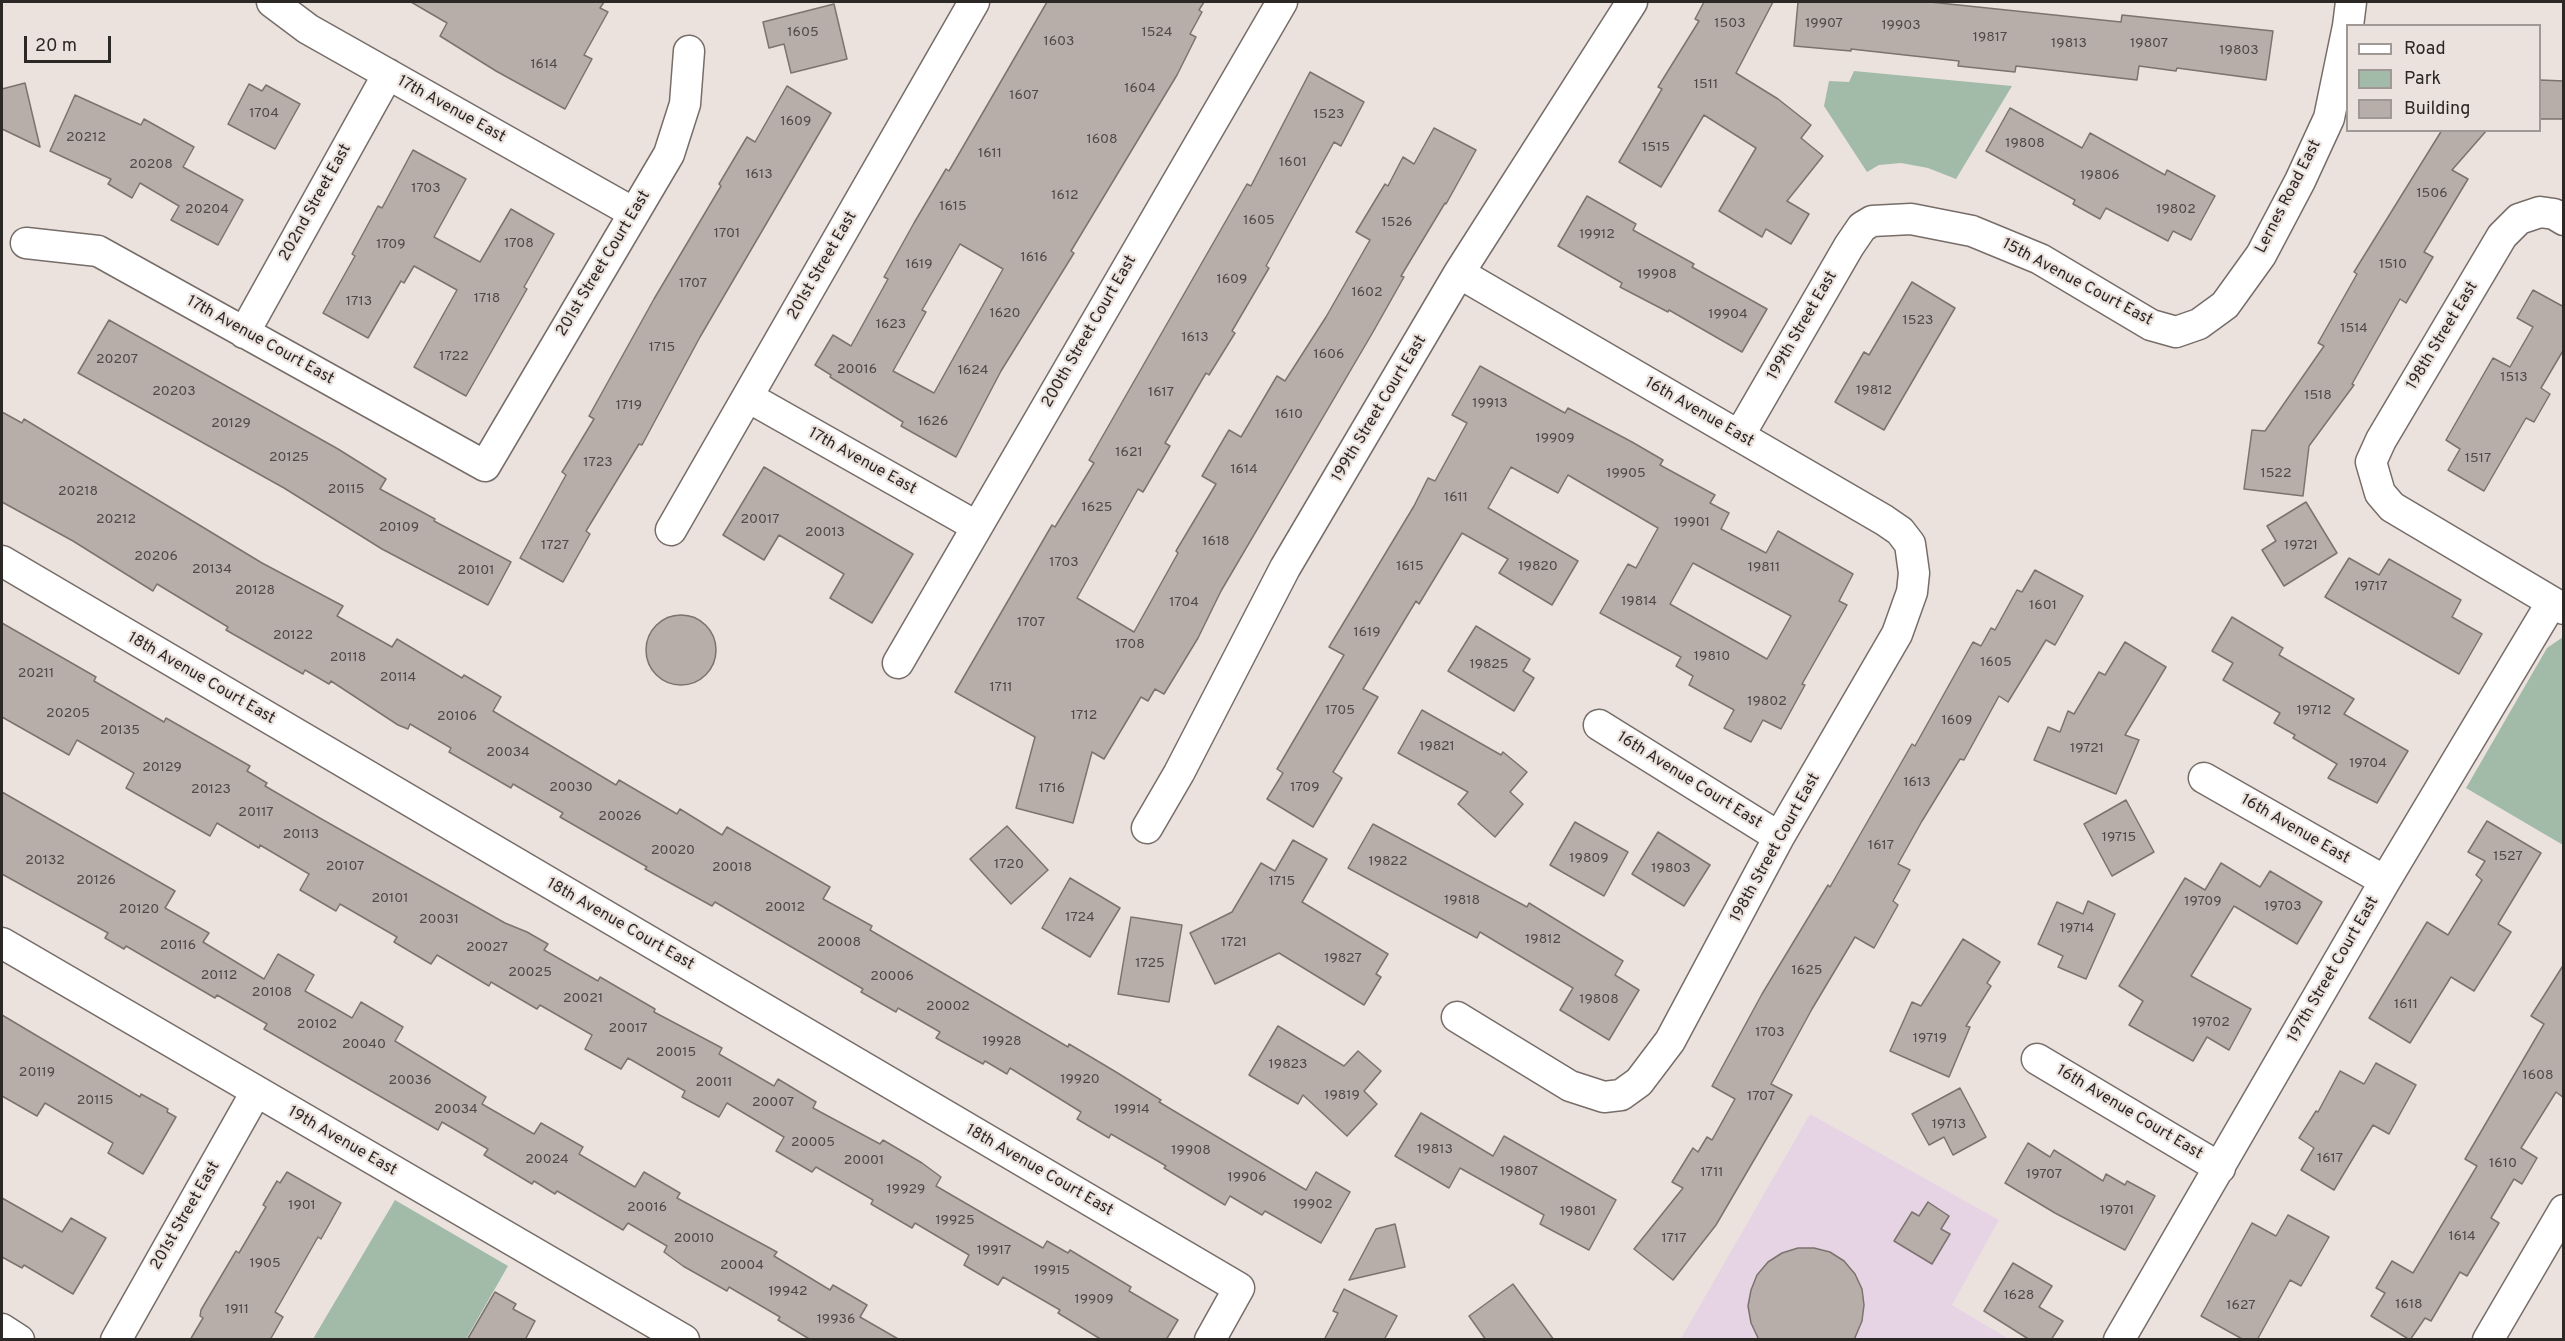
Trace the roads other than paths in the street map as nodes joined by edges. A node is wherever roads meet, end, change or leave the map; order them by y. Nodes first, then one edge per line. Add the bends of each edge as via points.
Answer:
1 (272, 2) edge
2 (974, 2) edge
3 (1282, 2) edge
4 (1632, 2) edge
5 (2351, 2) edge
6 (2348, 24) edge
7 (2346, 40) edge
8 (689, 51) dead end
9 (388, 74) junction
10 (634, 213) junction
11 (2552, 216) edge
12 (1872, 221) joint
13 (26, 243) dead end
14 (1459, 273) junction
15 (2176, 332) joint
16 (244, 333) junction
17 (748, 398) junction
18 (1739, 436) junction
19 (485, 466) joint
20 (976, 526) junction
21 (671, 531) dead end
22 (2, 561) edge
23 (1914, 573) joint
24 (2558, 605) edge
25 (898, 663) dead end
26 (1599, 725) dead end
27 (2204, 778) dead end
28 (1147, 828) dead end
29 (1779, 837) junction
30 (2385, 881) junction
31 (2, 943) edge
32 (1457, 1017) dead end
33 (2037, 1059) dead end
34 (256, 1092) junction
35 (2220, 1168) junction
36 (2564, 1210) edge
37 (2, 1329) edge
38 (19, 1340) edge
39 (116, 1340) edge
40 (684, 1340) edge
41 (1210, 1340) edge
42 (2119, 1340) edge
43 (2488, 1340) edge

1 - 9 street, 17th Avenue East via 308,29
2 - 17 street, 201st Street East
3 - 20 street, 200th Street Court East
4 - 14 street, 199th Street Court East
5 - 6 street, Lernes Road East
7 - 15 street, Lernes Road East via 2329,118 2261,255 2225,305 2199,324
8 - 10 street, 201st Street Court East via 685,104 669,154
9 - 10 street, 17th Avenue East
9 - 16 street, 202nd Street East
10 - 19 street, 201st Street Court East
11 - 24 street, 198th Street East via 2519,219 2502,236 2371,462 2380,493 2392,507
12 - 15 street, 15th Avenue Court East via 1911,219 1972,231 2040,259 2151,325
12 - 18 street, 199th Street East via 1862,227 1849,246
13 - 16 street, 17th Avenue Court East via 98,251
14 - 18 street, 16th Avenue East
14 - 28 street, 199th Street Court East via 1285,568
16 - 19 street, 17th Avenue Court East
17 - 20 street, 17th Avenue East
17 - 21 street, 201st Street East
18 - 23 street, 16th Avenue East via 1900,531 1910,544
20 - 25 street, 200th Street Court East
22 - 41 street, 18th Avenue Court East via 1239,1288
23 - 29 street, 198th Street Court East via 1912,592 1897,634
24 - 30 street, 197th Street Court East
26 - 29 street, 16th Avenue Court East
27 - 30 street, 16th Avenue East
29 - 32 street, 198th Street Court East via 1670,1041 1639,1082 1621,1095 1604,1097 1570,1086
30 - 35 street, 197th Street Court East
31 - 34 street, 19th Avenue East
33 - 35 street, 16th Avenue Court East
34 - 39 street, 201st Street East
34 - 40 street, 19th Avenue East
35 - 42 street, 197th Street Court East
36 - 43 street
37 - 38 street

